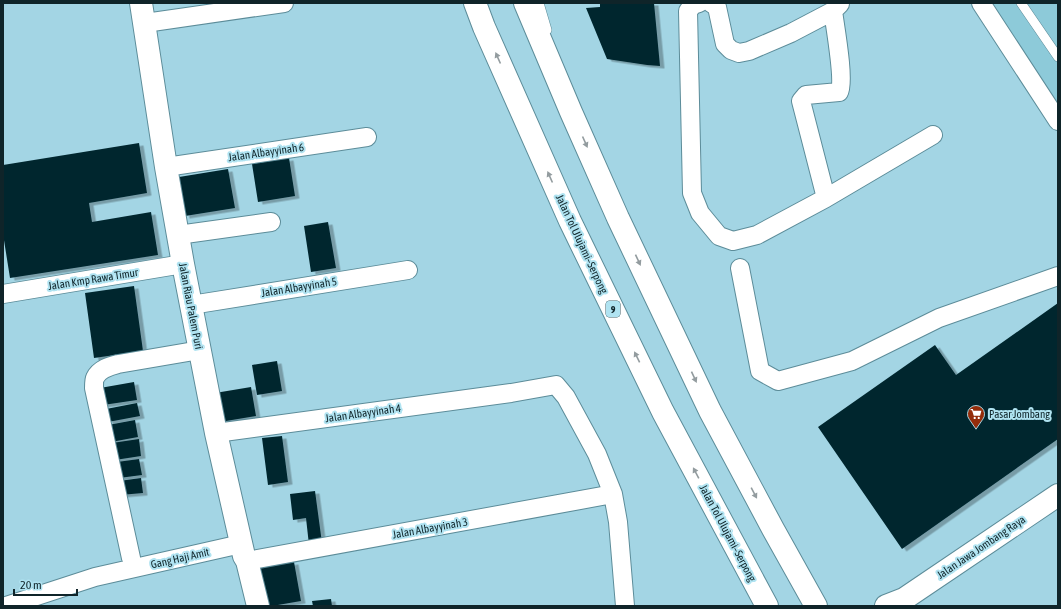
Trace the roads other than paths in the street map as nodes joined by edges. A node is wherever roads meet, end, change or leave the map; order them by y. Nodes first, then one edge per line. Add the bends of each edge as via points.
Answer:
1 (284, 3) edge
2 (475, 3) edge
3 (525, 3) edge
4 (539, 3) edge
5 (699, 3) edge
6 (711, 3) edge
7 (981, 3) edge
8 (1021, 3) edge
9 (837, 7) edge
10 (143, 13) edge
11 (1058, 57) edge
12 (571, 112) junction
13 (1058, 121) edge
14 (933, 135) dead end
15 (367, 137) dead end
16 (166, 167) junction
17 (826, 198) junction
18 (271, 222) dead end
19 (178, 235) junction
20 (183, 264) junction
21 (740, 268) dead end
22 (408, 270) dead end
23 (1058, 276) edge
24 (3, 294) edge
25 (191, 304) junction
26 (200, 350) junction
27 (216, 434) junction
28 (613, 494) junction
29 (1058, 495) edge
30 (244, 554) junction
31 (131, 558) dead end
32 (903, 602) edge
33 (6, 606) edge
34 (258, 606) edge
35 (625, 606) edge
36 (767, 606) edge
37 (816, 606) edge

1 - 10 street
36 -> 2 main road, Jalan Tol Ulujami–Serpong / 9 via 663,412 573,228
3 - 12 main road
4 - 12 lane
5 - 17 street via 688,11 692,193 700,213 719,236 733,241 757,235
6 - 9 street via 717,7 725,44 739,53 792,33
7 - 13 street
8 - 11 lane
9 - 17 street via 841,89 839,92 806,95 802,101
10 - 16 main road, Jalan Riau Palem Puri
12 -> 37 main road via 618,218 710,411
14 - 17 street
15 - 16 street, Jalan Albayyinah 6
16 - 19 main road, Jalan Riau Palem Puri
18 - 19 street
19 - 20 main road, Jalan Riau Palem Puri
20 - 24 street, Jalan Kmp Rawa Timur
20 - 25 main road, Jalan Riau Palem Puri
21 - 23 street via 760,371 778,381 852,361 939,318
22 - 25 street, Jalan Albayyinah 5
25 - 26 main road, Jalan Riau Palem Puri
26 - 27 main road, Jalan Riau Palem Puri
26 - 31 street via 108,366 95,378 94,388
27 - 28 street, Jalan Albayyinah 4 via 556,385 566,397 597,454
27 - 30 main road, Jalan Riau Palem Puri
28 - 30 street, Jalan Albayyinah 3
28 - 35 street
29 - 32 main road, Jalan Jawa Jombang Raya
30 - 33 street, Gang Haji Amit via 95,582
30 - 34 main road, Jalan Riau Palem Puri

